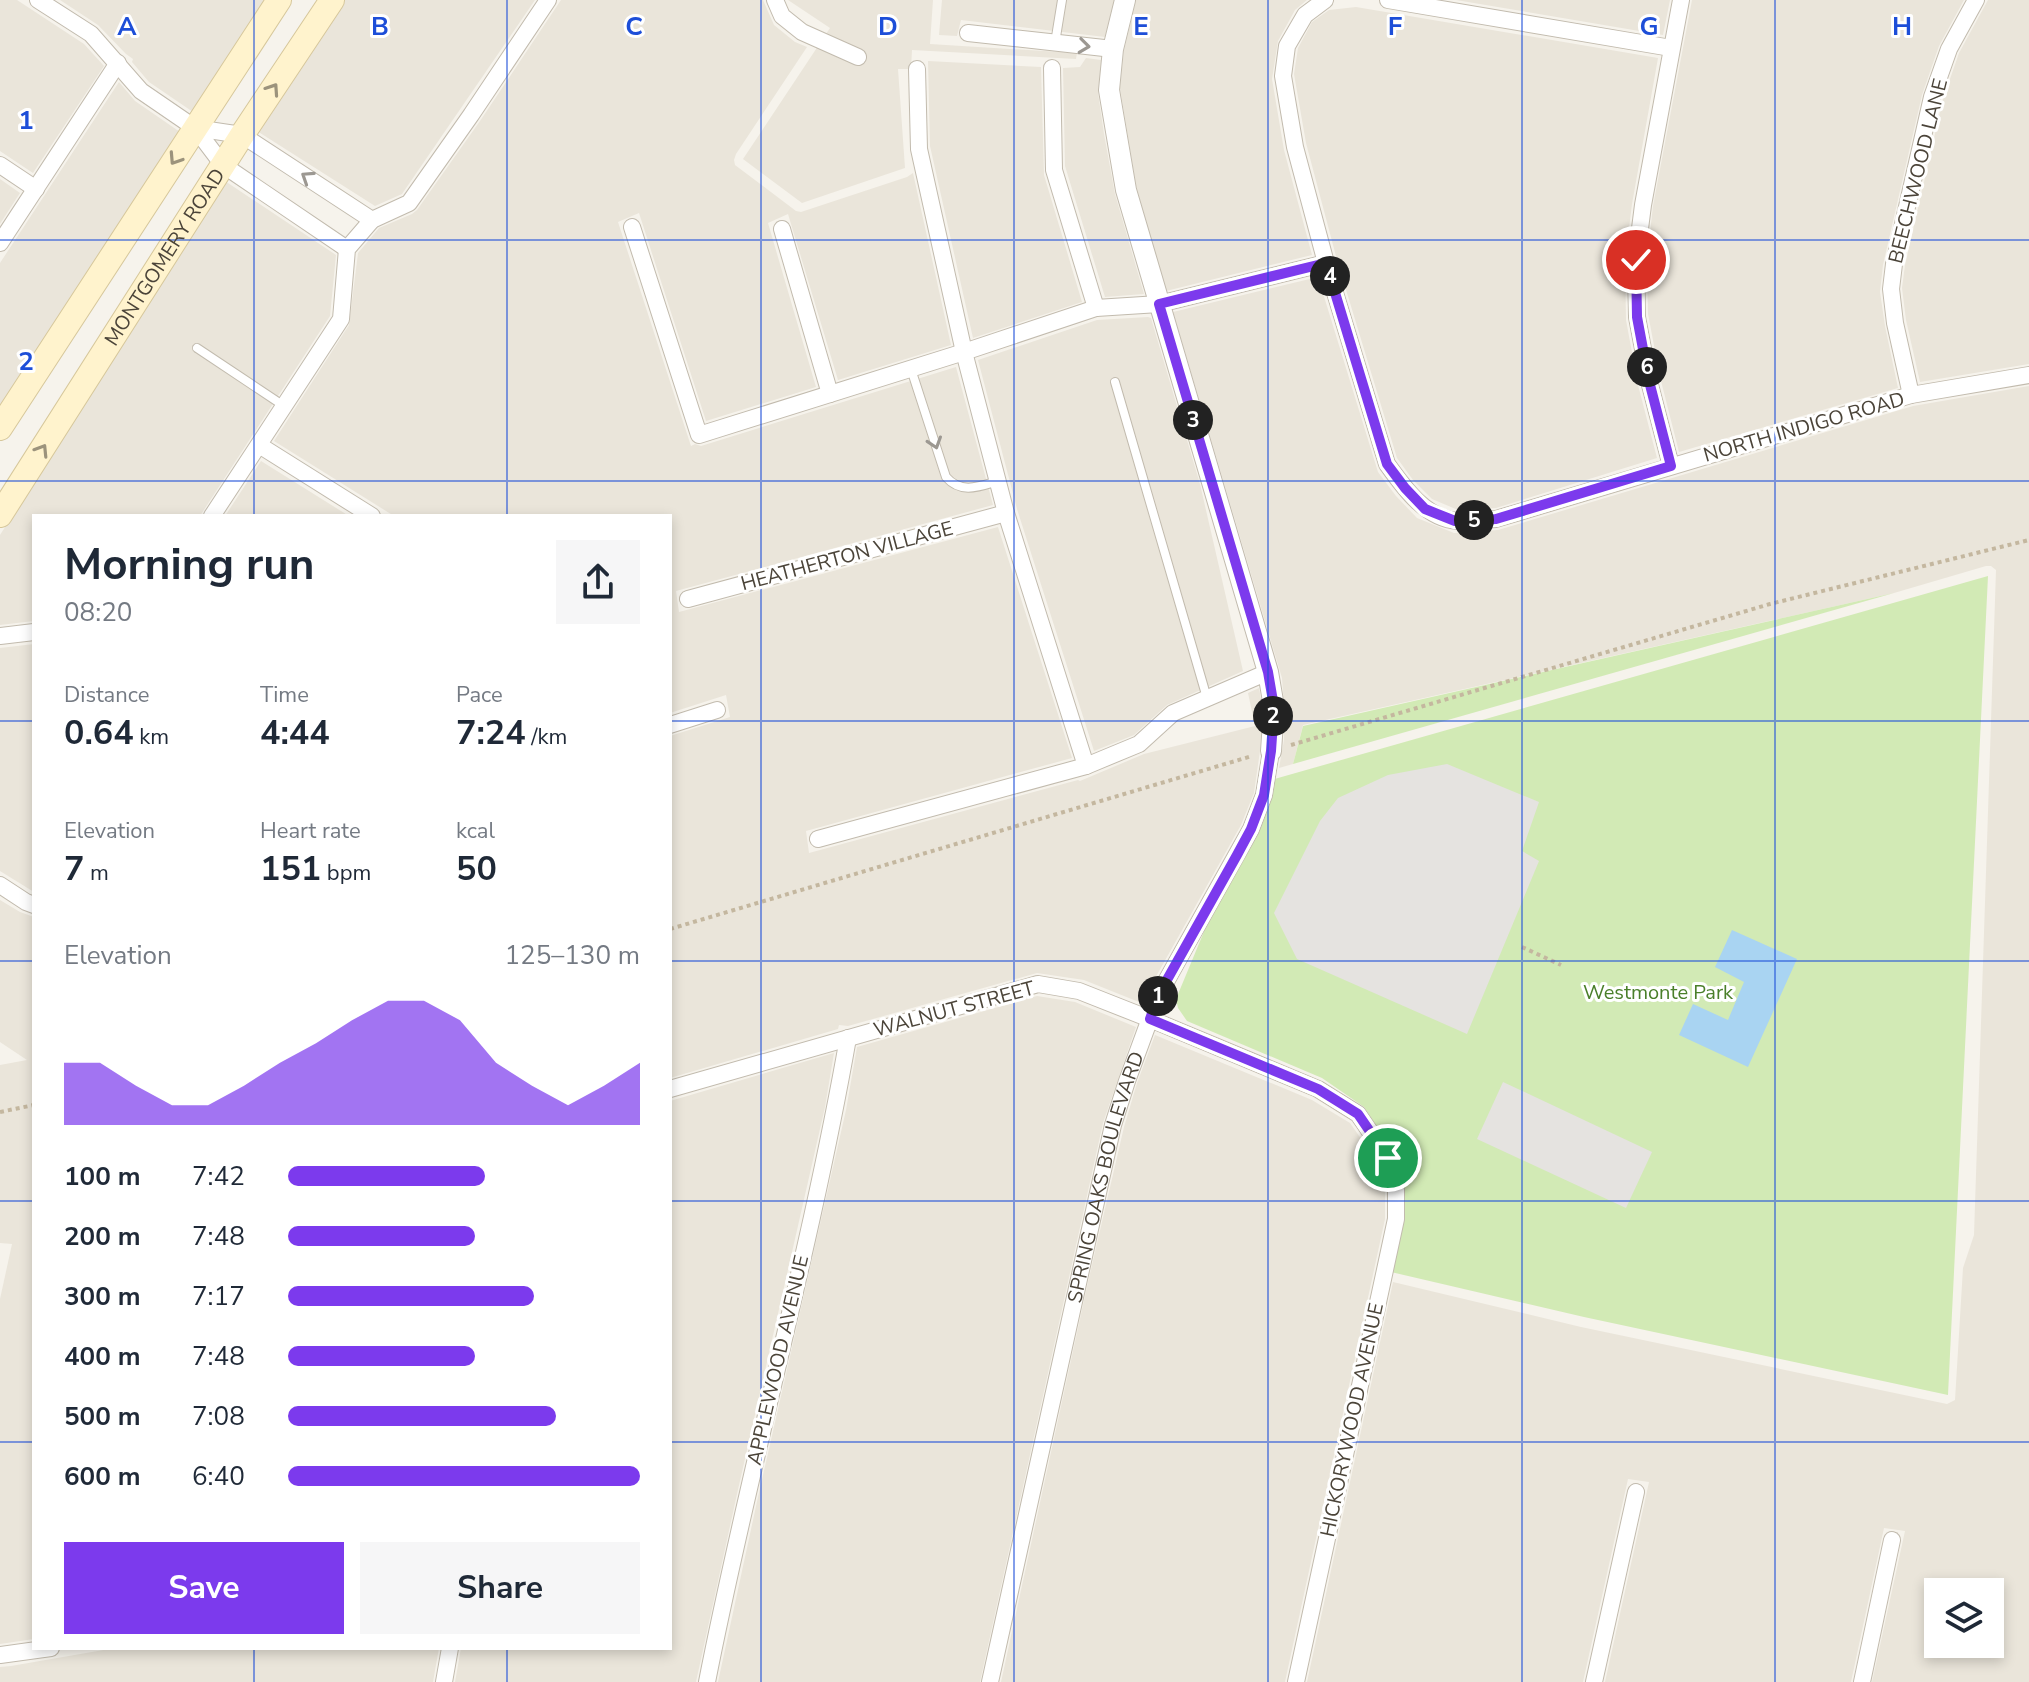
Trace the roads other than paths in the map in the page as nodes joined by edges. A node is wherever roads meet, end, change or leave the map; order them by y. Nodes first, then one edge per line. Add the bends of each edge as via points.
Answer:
1 (38, 0) edge
2 (279, 0) edge
3 (332, 0) edge
4 (548, 0) edge
5 (775, 0) edge
6 (1062, 0) edge
7 (1125, 0) edge
8 (1325, 0) edge
9 (1388, 0) edge
10 (1681, 0) edge
11 (1976, 0) edge
12 (968, 33) dead end
13 (1055, 43) junction
14 (1671, 48) junction
15 (1113, 49) junction
16 (858, 57) dead end
17 (118, 63) junction
18 (1052, 68) dead end
19 (917, 69) dead end
20 (195, 128) junction
21 (242, 135) junction
22 (0, 165) edge
23 (223, 165) junction
24 (36, 189) junction
25 (372, 220) junction
26 (632, 227) dead end
27 (782, 229) dead end
28 (0, 243) edge
29 (347, 249) junction
30 (1326, 263) junction
31 (1159, 304) junction
32 (1096, 308) junction
33 (197, 348) dead end
34 (964, 352) junction
35 (911, 369) junction
36 (2029, 375) edge
37 (1115, 382) dead end
38 (830, 394) junction
39 (1911, 395) junction
40 (285, 406) junction
41 (0, 428) edge
42 (259, 445) junction
43 (1671, 466) junction
44 (998, 481) junction
45 (1006, 513) junction
46 (213, 514) edge
47 (369, 514) edge
48 (0, 515) edge
49 (688, 599) dead end
50 (32, 632) edge
51 (0, 636) edge
52 (1268, 672) junction
53 (1208, 698) junction
54 (717, 710) dead end
55 (672, 724) edge
56 (1271, 751) joint
57 (1086, 766) junction
58 (818, 839) dead end
59 (0, 885) edge
60 (32, 904) edge
61 (1150, 1019) junction
62 (848, 1038) junction
63 (672, 1088) edge
64 (1388, 1158) joint
65 (1636, 1492) dead end
66 (1892, 1540) dead end
67 (36, 1650) edge
68 (450, 1650) edge
69 (0, 1655) edge
70 (444, 1682) edge
71 (707, 1682) edge
72 (990, 1682) edge
73 (1296, 1682) edge
74 (1594, 1682) edge
75 (1862, 1682) edge

1 - 17 street via 91,34
2 - 20 main road
21 -> 3 main road, MONTGOMERY ROAD
4 - 25 street via 409,203
5 - 16 street via 782,16 802,32
6 - 13 lane
7 - 15 street, SPRING OAKS BOULEVARD
8 - 30 street, NORTH INDIGO ROAD via 1305,15 1287,46 1283,76 1295,147
9 - 14 street
10 - 14 street
11 - 39 street, BEECHWOOD LANE via 1949,49 1932,97 1894,264 1895,323
12 - 13 street
13 -> 15 street
14 - 43 street via 1636,260 1637,317
15 - 31 street, SPRING OAKS BOULEVARD via 1109,90 1114,131
17 - 20 street via 141,91
17 - 24 street
18 - 32 street via 1054,170
19 - 34 street via 919,149
20 - 21 street
20 - 23 street
20 -> 41 main road
21 - 23 main road, MONTGOMERY ROAD
25 -> 21 street
22 - 24 street
23 - 29 street
48 -> 23 main road, MONTGOMERY ROAD
24 - 28 street
25 - 29 street
26 - 38 street via 699,435
27 - 38 street
29 - 40 street via 341,319
30 - 31 street
30 - 43 street, NORTH INDIGO ROAD via 1387,464 1425,509 1455,521 1496,519
31 - 32 street
31 - 52 street, SPRING OAKS BOULEVARD
32 - 34 street
33 - 40 lane
34 - 35 street
34 - 44 street
35 - 38 street
35 -> 44 lane via 946,477 970,489
36 - 39 street, NORTH INDIGO ROAD
37 - 53 lane
39 - 43 street, NORTH INDIGO ROAD
40 - 42 street
42 - 46 street
42 - 47 street
44 - 45 street
45 - 49 street, HEATHERTON VILLAGE
45 - 57 street
50 - 51 street
52 - 53 street
52 - 56 street, SPRING OAKS BOULEVARD via 1274,707
53 - 57 street via 1173,713 1139,744
54 - 55 street
56 - 61 street, SPRING OAKS BOULEVARD via 1264,795 1251,829
57 - 58 street
59 - 60 street
61 - 62 street, WALNUT STREET via 1079,991 1038,984
61 - 64 street, WALNUT STREET via 1318,1089 1358,1114
61 - 72 street, SPRING OAKS BOULEVARD via 1113,1125
62 - 63 street, WALNUT STREET
62 - 71 street, APPLEWOOD AVENUE
64 - 73 street, HICKORYWOOD AVENUE via 1396,1219
65 - 74 street
66 - 75 street
67 - 69 street
68 - 70 street

